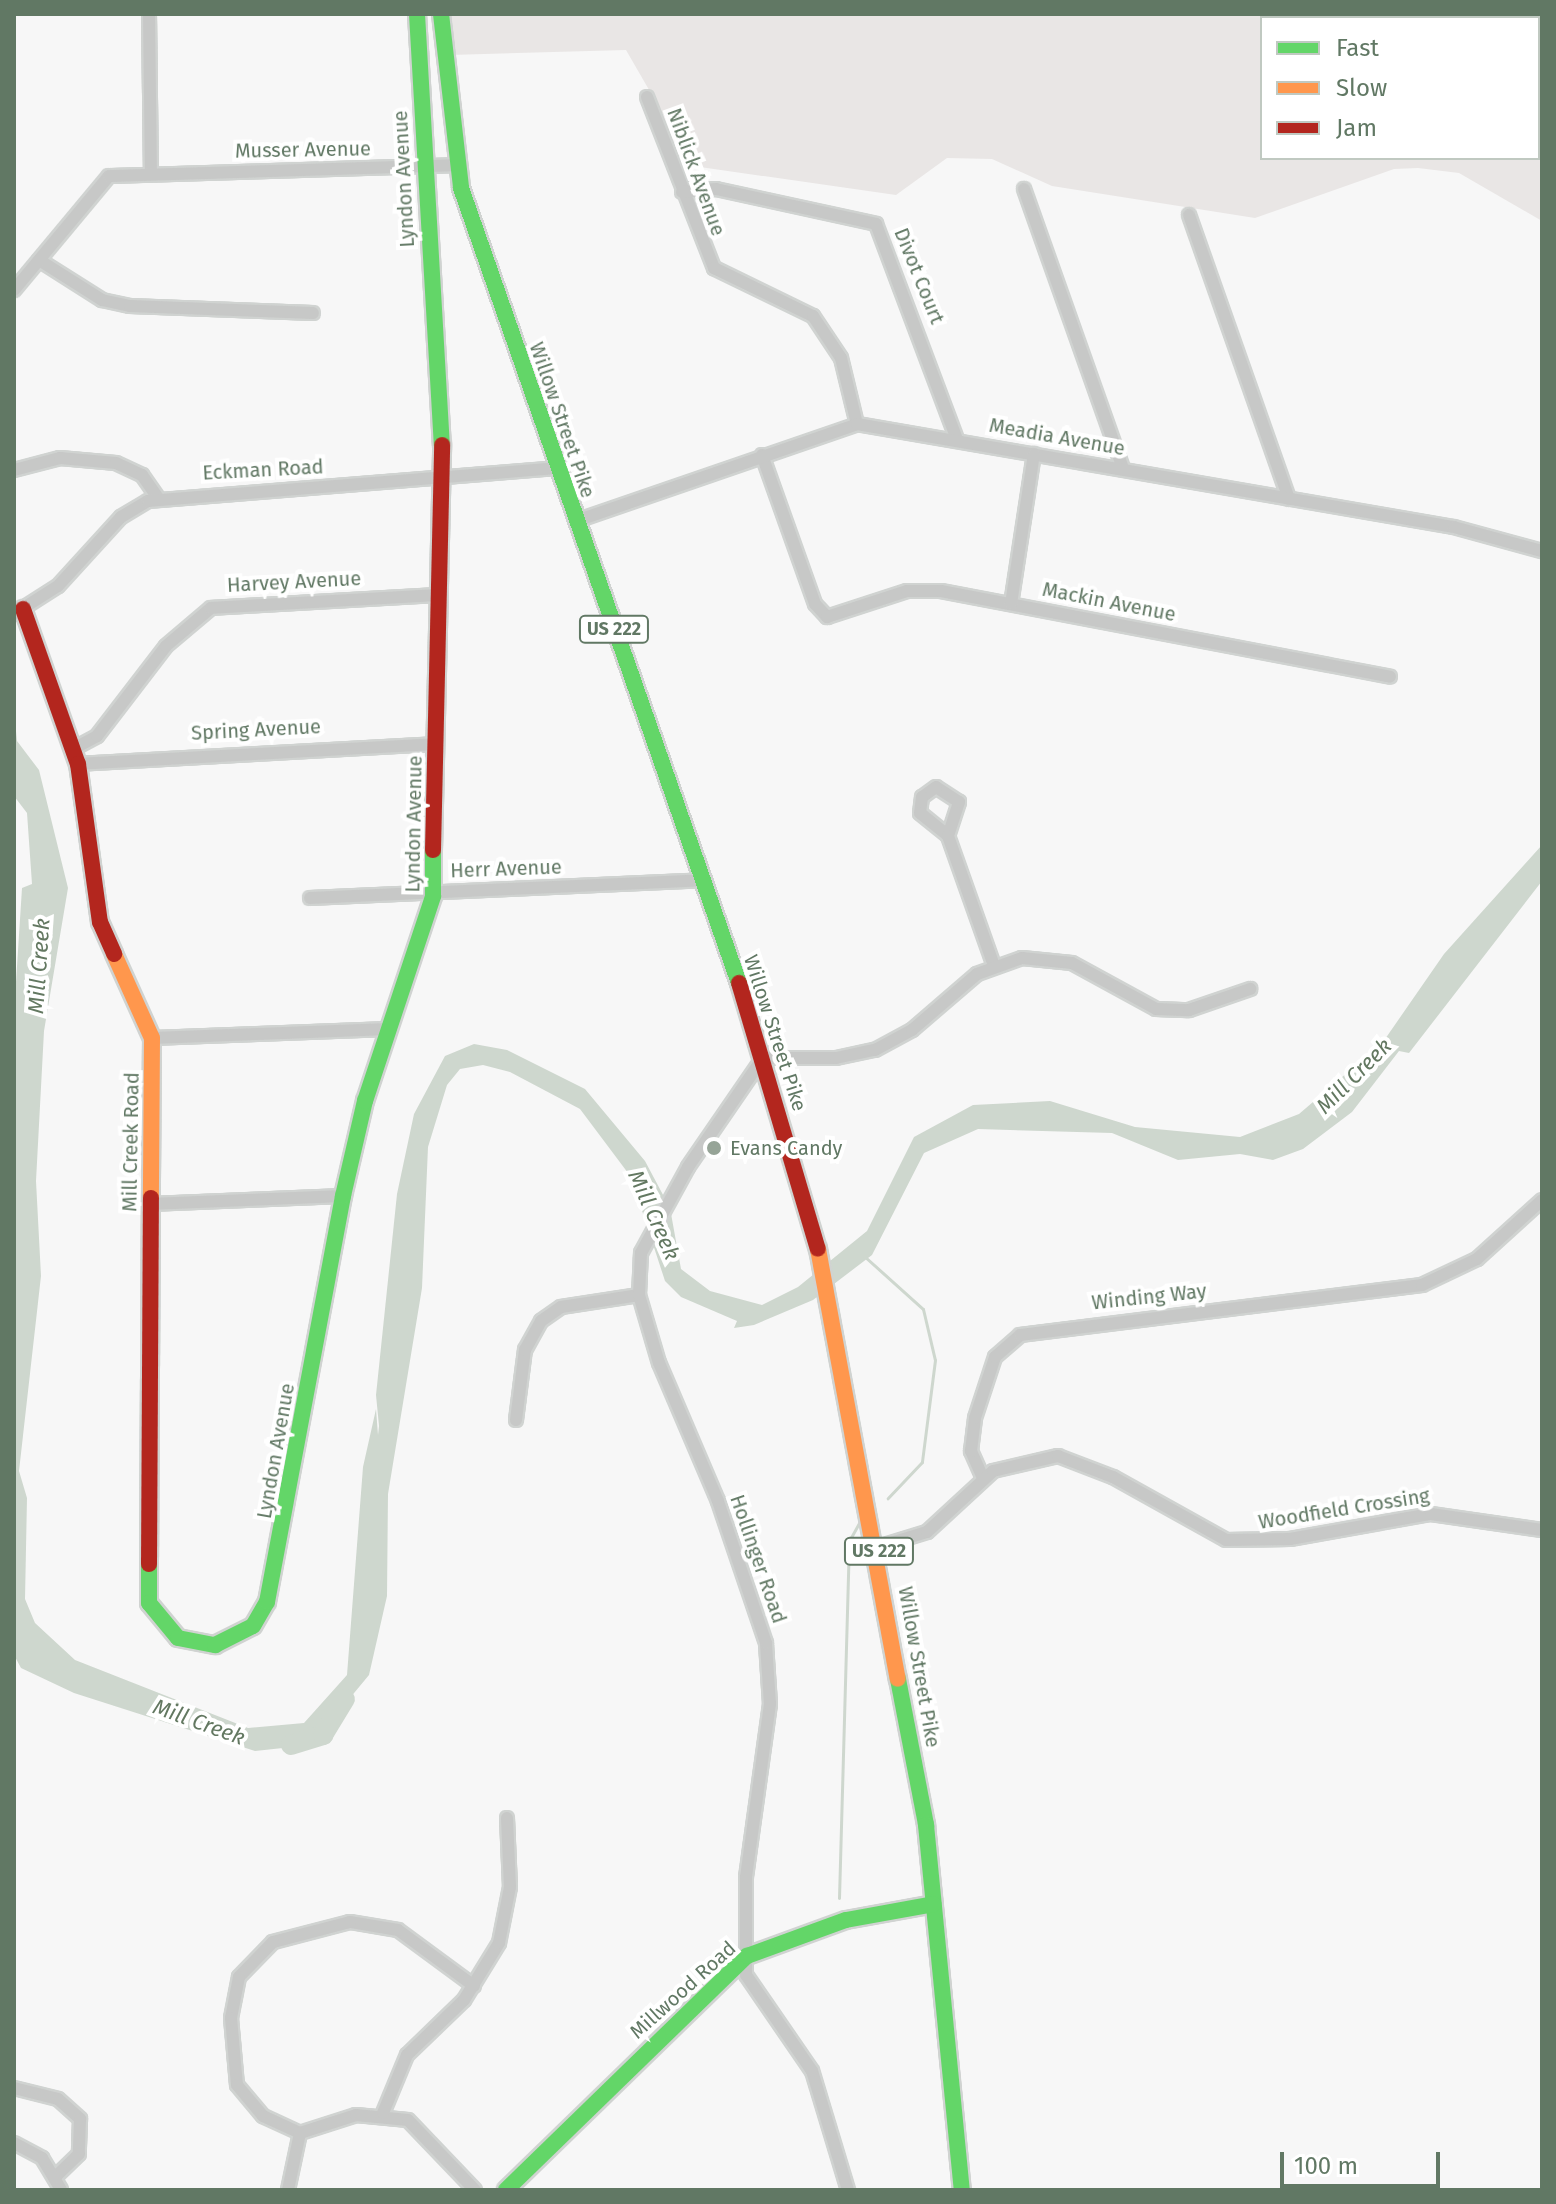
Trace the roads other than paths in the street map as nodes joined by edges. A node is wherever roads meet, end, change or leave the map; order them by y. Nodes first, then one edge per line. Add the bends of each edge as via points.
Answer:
1 (149, 14) edge
2 (417, 14) edge
3 (441, 14) edge
4 (647, 97) dead end
5 (455, 165) junction
6 (421, 169) junction
7 (151, 173) junction
8 (1024, 189) dead end
9 (682, 192) junction
10 (1189, 215) dead end
11 (39, 260) junction
12 (14, 290) edge
13 (313, 313) dead end
14 (857, 424) junction
15 (957, 440) junction
16 (1034, 454) junction
17 (762, 455) junction
18 (557, 468) junction
19 (1123, 469) junction
20 (14, 470) edge
21 (445, 479) junction
22 (158, 498) junction
23 (1289, 499) junction
24 (576, 521) junction
25 (1542, 551) edge
26 (436, 595) junction
27 (1011, 604) junction
28 (18, 611) edge
29 (1390, 677) dead end
30 (436, 744) junction
31 (76, 757) junction
32 (948, 836) dead end
33 (703, 880) junction
34 (433, 892) junction
35 (310, 898) dead end
36 (994, 966) junction
37 (1250, 989) dead end
38 (389, 1029) junction
39 (152, 1038) junction
40 (763, 1058) junction
41 (343, 1196) junction
42 (1542, 1200) edge
43 (150, 1204) junction
44 (639, 1295) junction
45 (516, 1420) dead end
46 (983, 1478) junction
47 (1542, 1530) edge
48 (878, 1547) junction
49 (224, 1642) joint
50 (507, 1818) dead end
51 (934, 1904) junction
52 (747, 1956) junction
53 (474, 1986) junction
54 (14, 2088) edge
55 (383, 2113) junction
56 (300, 2133) junction
57 (14, 2143) edge
58 (56, 2176) junction
59 (61, 2190) edge
60 (288, 2190) edge
61 (475, 2190) edge
62 (506, 2190) edge
63 (848, 2190) edge
64 (962, 2190) edge

1 - 7 street
2 - 6 main road, Lyndon Avenue
3 - 5 main road, Willow Street Pike / US 222
4 - 9 street, Niblick Avenue
5 - 6 street, Musser Avenue
5 - 18 main road, Willow Street Pike / US 222
6 - 7 street, Musser Avenue
6 - 21 main road, Lyndon Avenue
7 - 11 street, Musser Avenue via 103,179
8 - 19 street
9 - 14 street, Niblick Avenue via 722,276 789,301 826,330 841,358
9 - 15 street, Divot Court via 716,189 876,224
10 - 23 street
11 - 12 street, Musser Avenue
11 - 13 street via 102,300 130,306
14 - 15 street, Meadia Avenue
14 - 17 street, Meadia Avenue
15 - 16 street, Meadia Avenue
16 - 19 street, Meadia Avenue
16 - 27 street
17 - 24 street, Meadia Avenue
17 - 27 street, Mackin Avenue via 823,615 917,589
18 - 21 street, Eckman Road
18 - 24 main road, Willow Street Pike / US 222
19 - 23 street, Meadia Avenue
20 - 22 street via 60,458 116,463 142,475
21 - 22 street, Eckman Road
21 - 26 main road, Lyndon Avenue
22 - 28 street, Eckman Road via 121,517 58,586
23 - 25 street, Meadia Avenue via 1454,527
24 - 33 main road, Willow Street Pike / US 222
26 - 30 main road, Lyndon Avenue
26 - 31 street, Harvey Avenue via 211,608 166,646
27 - 29 street, Mackin Avenue
28 - 31 main road, Mill Creek Road
30 - 31 street, Spring Avenue
30 - 34 main road, Lyndon Avenue
31 - 39 main road, Mill Creek Road via 100,922
32 - 36 street
33 - 34 street, Herr Avenue
33 - 40 main road, Willow Street Pike / US 222
34 - 35 street, Herr Avenue
34 - 38 main road, Lyndon Avenue
36 - 37 street via 1038,957 1072,963 1139,1004 1171,1011
36 - 40 street via 875,1050 836,1058
38 - 39 street
38 - 41 main road, Lyndon Avenue
39 - 43 main road, Mill Creek Road
40 - 44 street, Hollinger Road via 679,1182 645,1243
40 - 48 main road, Willow Street Pike / US 222 via 816,1240
41 - 43 street
41 - 49 main road, Lyndon Avenue via 267,1602 253,1626
42 - 46 street, Winding Way via 1477,1259 1422,1285 1020,1335 995,1357 975,1418 971,1451
43 - 49 main road, Mill Creek Road via 145,1581 153,1612 169,1633 190,1643
44 - 45 street via 561,1307 541,1321 525,1350
44 - 52 street, Hollinger Road via 766,1643 770,1704 746,1877
46 - 47 street, Woodfield Crossing via 1020,1461 1072,1459 1214,1536 1248,1543 1431,1514
46 - 48 street via 927,1532
48 - 51 main road, Willow Street Pike / US 222
50 - 53 street via 508,1912
51 - 52 main road, Millwood Road via 846,1920
51 - 64 main road, Willow Street Pike / US 222
52 - 62 main road, Millwood Road
52 - 63 street, Hollinger Road via 753,1992 819,2087
53 - 55 street via 407,2055
53 - 56 street via 420,1943 377,1923 284,1939 251,1960 231,2018 237,2085 255,2110
54 - 58 street via 58,2099 80,2119 79,2154
55 - 56 street
55 - 61 street via 421,2129
56 - 60 street
57 - 58 street via 42,2158
58 - 59 street

